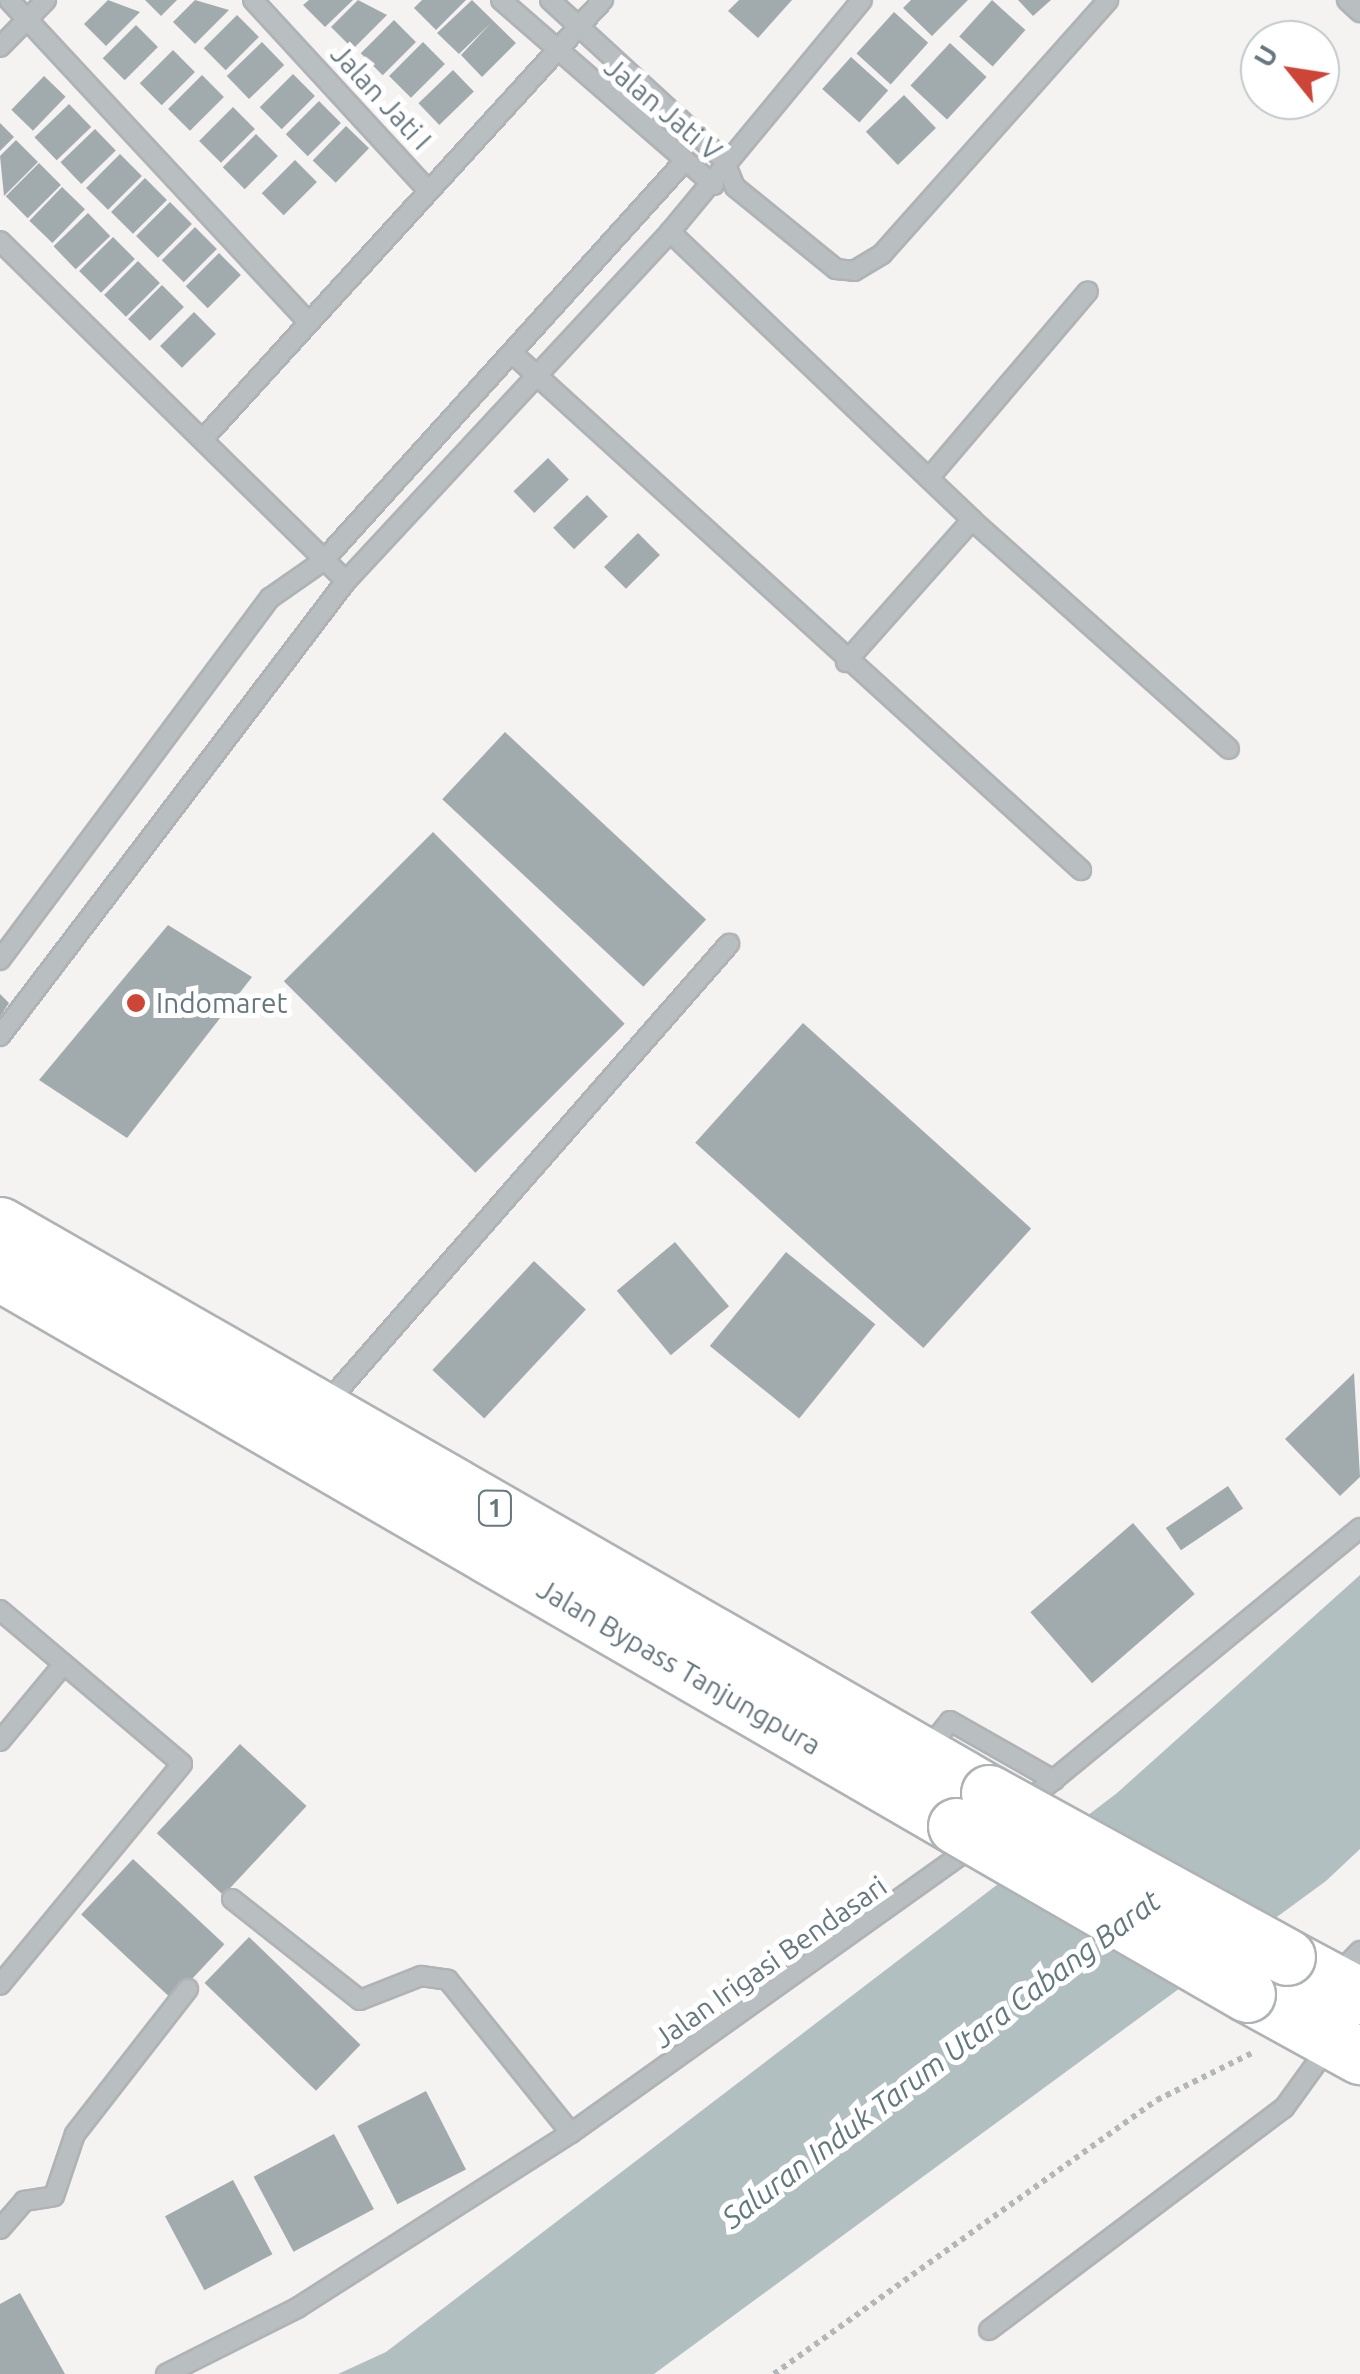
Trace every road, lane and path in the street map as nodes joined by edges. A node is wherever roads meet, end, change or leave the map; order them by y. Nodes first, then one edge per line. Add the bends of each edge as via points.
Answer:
1 (8, 0) edge
2 (46, 0) edge
3 (253, 0) edge
4 (501, 0) edge
5 (550, 0) edge
6 (604, 0) edge
7 (862, 0) edge
8 (1108, 0) edge
9 (1348, 0) edge
10 (1360, 12) edge
11 (28, 18) junction
12 (579, 27) junction
13 (0, 47) edge
14 (557, 56) junction
15 (724, 160) junction
16 (682, 164) junction
17 (706, 184) junction
18 (735, 187) junction
19 (426, 188) junction
20 (670, 232) junction
21 (0, 241) edge
22 (1088, 291) dead end
23 (304, 319) junction
24 (512, 353) junction
25 (538, 375) junction
26 (203, 439) junction
27 (929, 478) junction
28 (972, 520) junction
29 (323, 561) junction
30 (346, 581) junction
31 (846, 662) junction
32 (1228, 749) dead end
33 (1081, 870) dead end
34 (729, 944) dead end
35 (0, 960) edge
36 (0, 1036) edge
37 (0, 1225) edge
38 (0, 1273) edge
39 (323, 1409) junction
40 (1360, 1528) edge
41 (0, 1610) edge
42 (64, 1664) junction
43 (0, 1740) edge
44 (923, 1755) junction
45 (1054, 1780) junction
46 (972, 1810) junction
47 (232, 1899) dead end
48 (0, 1985) edge
49 (188, 1989) dead end
50 (1335, 2001) edge
51 (572, 2133) junction
52 (0, 2229) edge
53 (989, 2330) dead end
54 (166, 2374) edge
55 (774, 2374) edge

1 - 11 street
2 - 11 street
3 - 19 street, Jalan Jati I
4 - 14 street, Jalan Jati V
5 - 12 street, Jalan Jati V
6 - 12 street
7 - 15 street
8 - 18 street via 882,254 854,271 836,269
9 - 10 street
11 - 13 street
11 - 23 street
12 - 14 street
12 - 15 street, Jalan Jati V
14 - 16 street, Jalan Jati V
14 - 19 street
15 - 17 street
15 - 18 street, Jalan Jati V
16 - 17 street, Jalan Jati V
16 - 24 street
17 - 18 street, Jalan Jati V
17 - 20 street
19 - 23 street
20 - 25 street
20 - 27 street
21 - 26 street
22 - 27 street
23 - 26 street
24 - 25 street
24 - 29 street
25 - 30 street
25 - 31 street
26 - 29 street
27 - 28 street
28 - 31 street
28 - 32 street
29 - 30 street
29 - 35 street via 270,598
30 - 36 street
31 - 33 street
34 - 39 street
37 - 39 highway, Jalan Bypass Tanjungpura / 1
38 - 46 highway, Jalan Bypass Tanjungpura / 1
39 - 44 highway, Jalan Bypass Tanjungpura / 1
40 - 45 street, Jalan Irigasi Bendasari
41 - 42 street
42 - 43 street
42 - 48 street via 182,1764
44 - 45 street via 950,1722
44 - 46 highway, Jalan Bypass Tanjungpura / 1
45 - 51 street, Jalan Irigasi Bendasari via 900,1907
46 - 50 highway, Jalan Bypass Tanjungpura / 1, bridge
46 - 50 highway, Jalan Bypass Tanjungpura / 1, bridge via 1247,1994
47 - 51 street via 360,2000 421,1976 448,1980
49 - 52 street via 75,2134 54,2196 24,2201
50 - 53 street via 1284,2108
50 - 55 path via 1157,2100
51 - 54 street, Jalan Irigasi Bendasari via 297,2308

